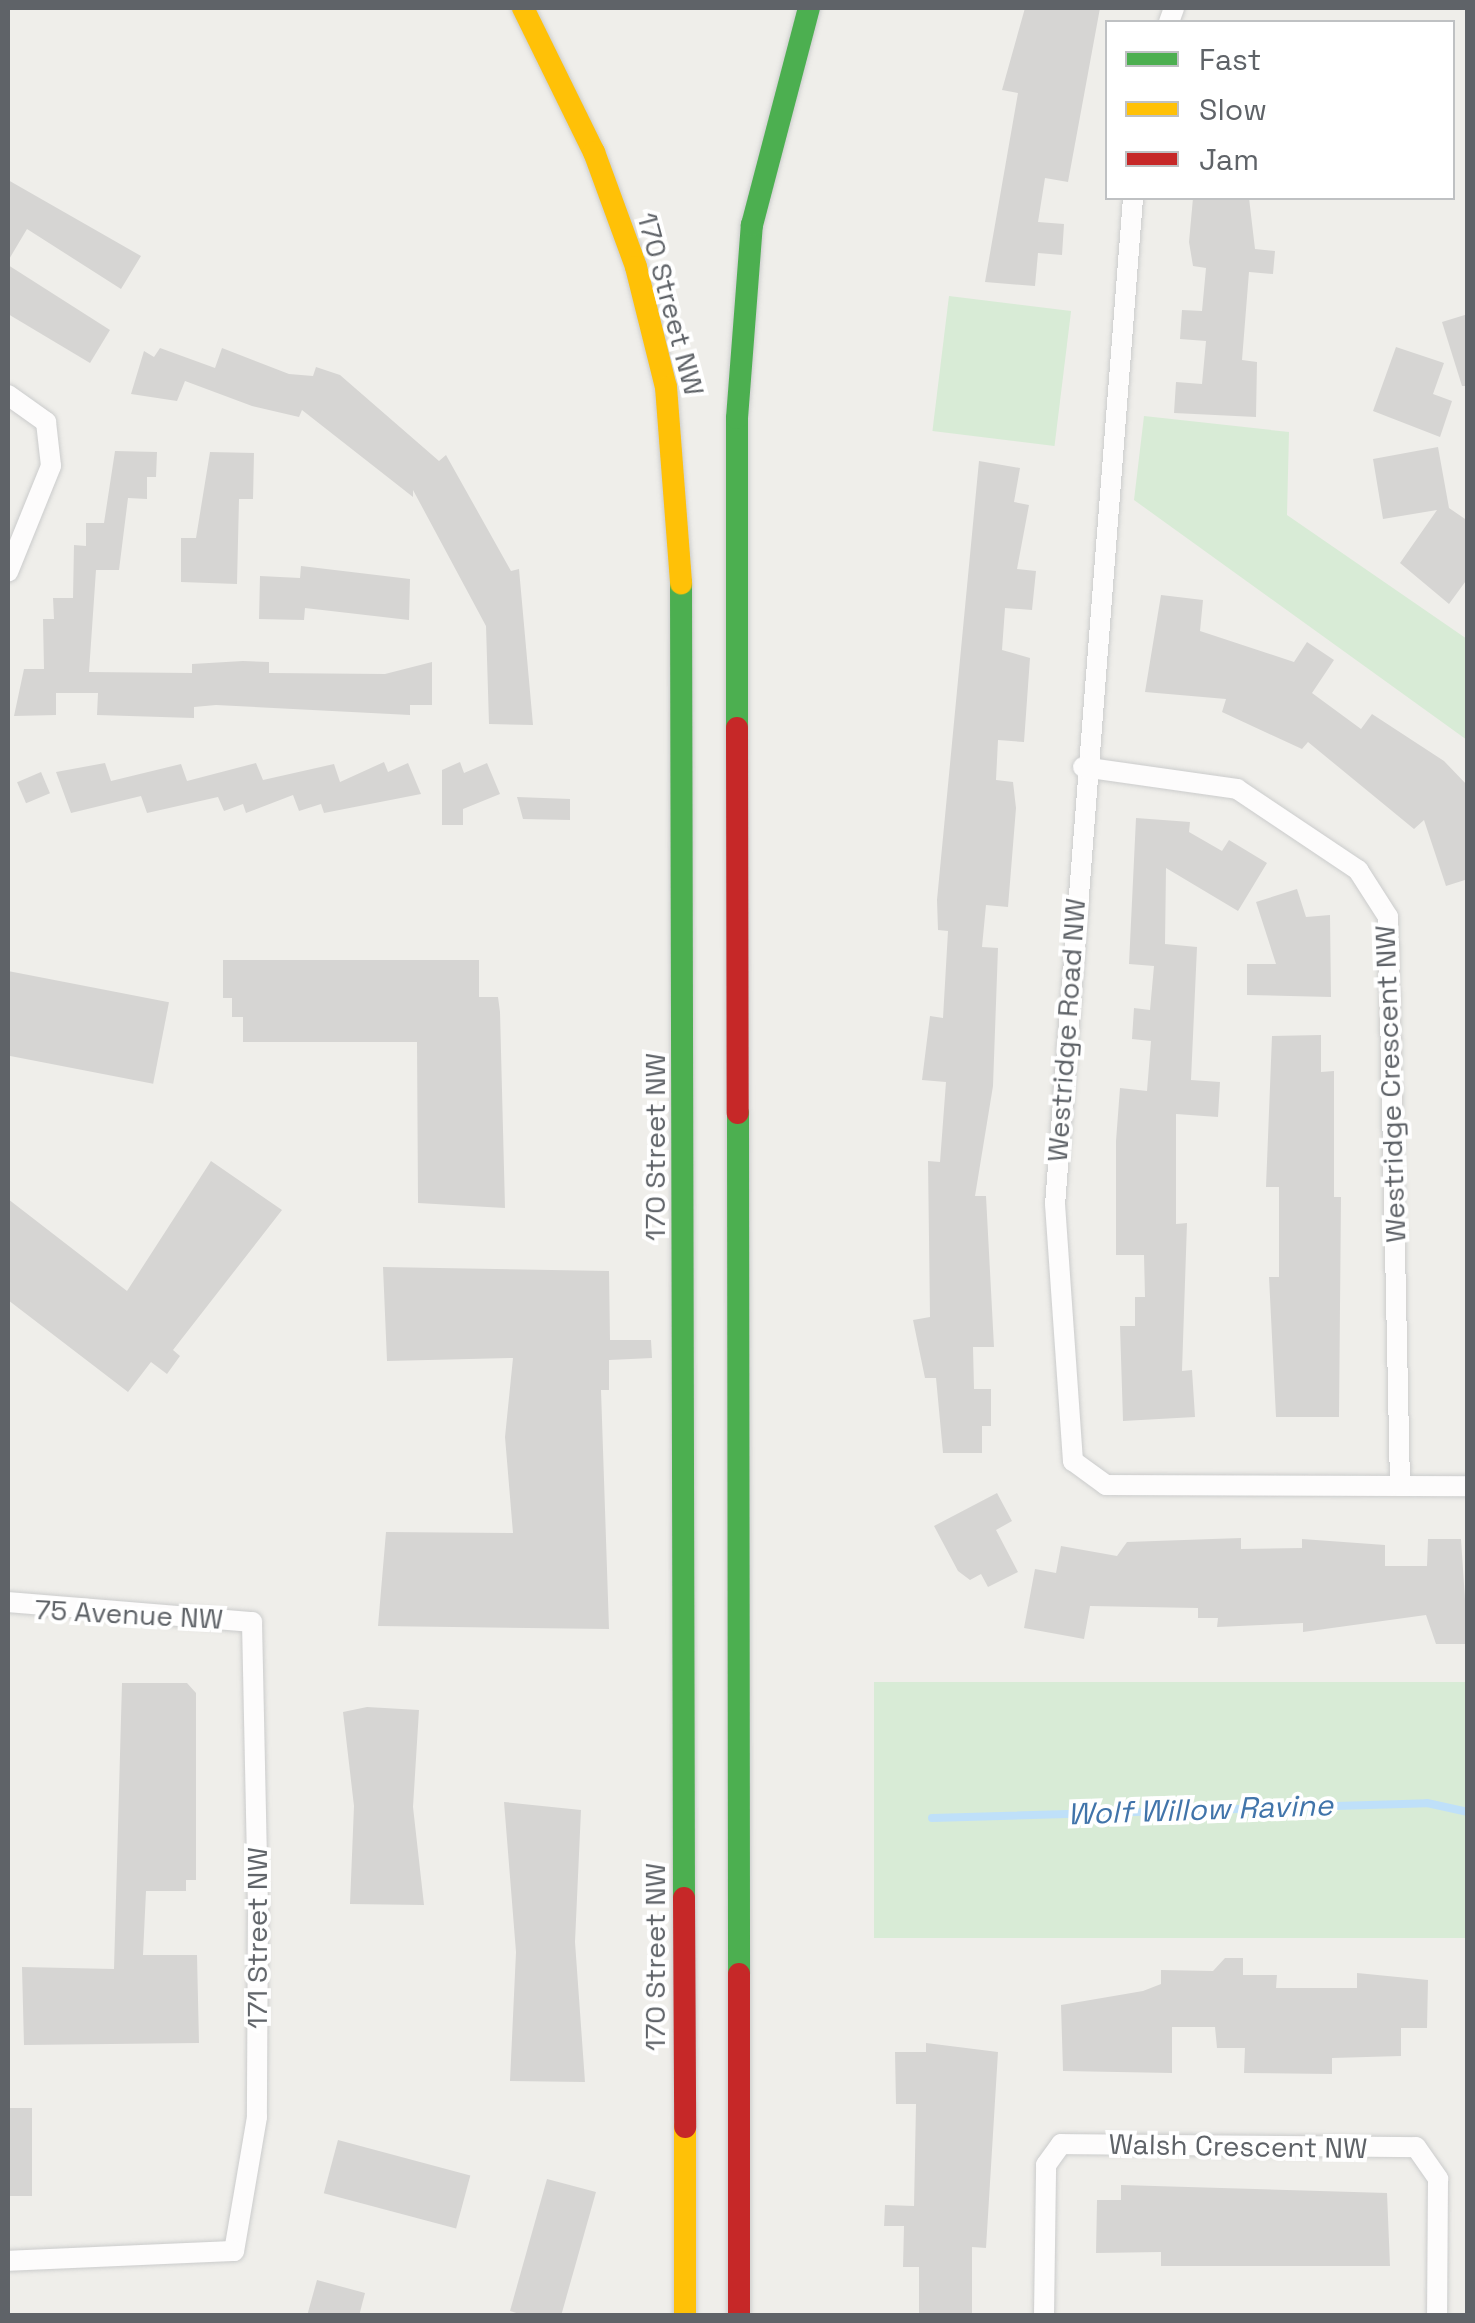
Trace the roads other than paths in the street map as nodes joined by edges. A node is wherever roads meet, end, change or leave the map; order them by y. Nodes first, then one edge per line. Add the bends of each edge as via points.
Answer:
1 (524, 8) edge
2 (809, 8) edge
3 (1133, 200) edge
4 (8, 395) edge
5 (8, 572) edge
6 (1083, 767) junction
7 (1400, 1486) junction
8 (1468, 1486) edge
9 (8, 1602) edge
10 (252, 1622) joint
11 (8, 2262) edge
12 (686, 2316) edge
13 (738, 2316) edge
14 (1044, 2316) edge
15 (1437, 2316) edge

1 - 12 main road, 170 Street NW via 594,152 636,268 666,387 681,509
2 - 13 main road, 170 Street NW via 752,225 737,418
3 - 6 street, Westridge Road NW
4 - 5 street via 46,422 51,466
6 - 7 street, Westridge Crescent NW via 1238,790 1358,870 1388,917
6 - 7 street, Westridge Road NW via 1055,1204 1072,1461 1106,1485
7 - 8 street, Westridge Road NW
9 - 10 street, 75 Avenue NW
10 - 11 street, 171 Street NW via 257,2117 234,2251
14 - 15 street, Walsh Crescent NW via 1046,2164 1061,2144 1416,2147 1438,2178

